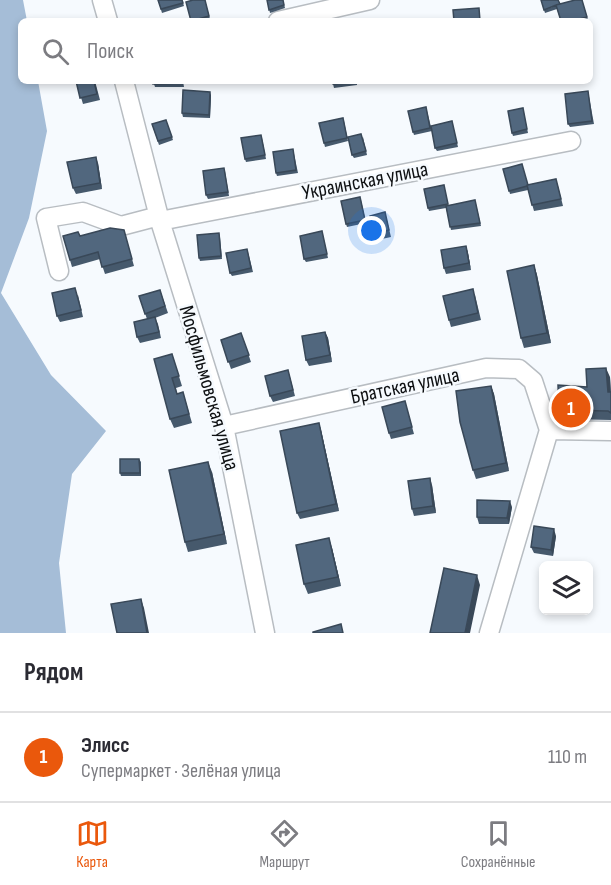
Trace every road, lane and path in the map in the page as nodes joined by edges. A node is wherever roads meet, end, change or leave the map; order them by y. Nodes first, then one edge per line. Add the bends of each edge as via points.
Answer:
1 (102, 0) edge
2 (370, 0) edge
3 (107, 18) edge
4 (291, 18) edge
5 (125, 84) edge
6 (571, 141) dead end
7 (159, 219) junction
8 (58, 271) dead end
9 (224, 426) junction
10 (549, 430) junction
11 (611, 431) edge
12 (265, 633) edge
13 (489, 633) edge

1 - 3 street
2 - 4 street
5 - 7 street, Мосфильмовская улица
6 - 7 street, Украинская улица
7 - 8 street via 121,226 83,212 46,218
7 - 9 street, Мосфильмовская улица
9 - 10 street, Братская улица via 486,368 519,369 533,381
9 - 12 street, Мосфильмовская улица
10 - 11 street
10 - 13 street

